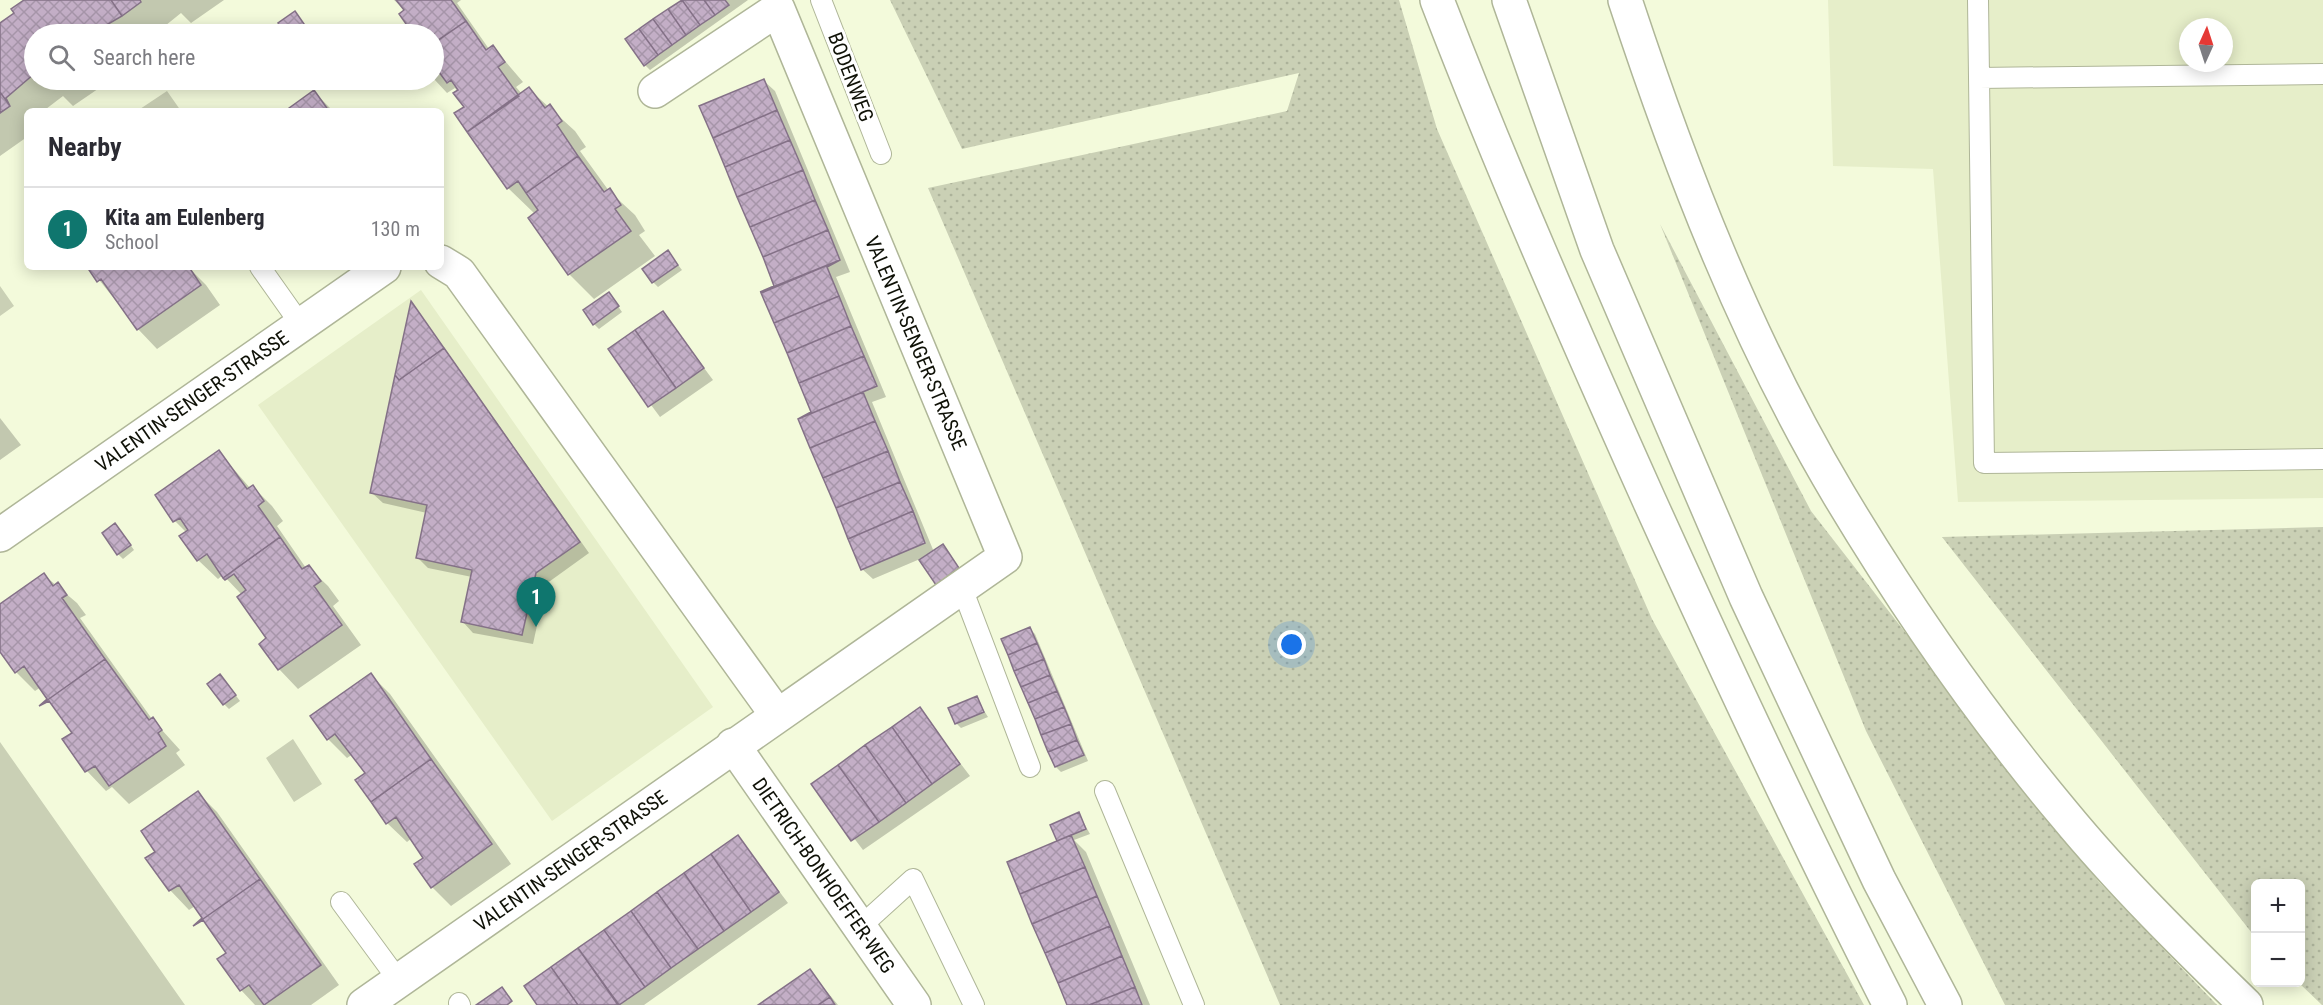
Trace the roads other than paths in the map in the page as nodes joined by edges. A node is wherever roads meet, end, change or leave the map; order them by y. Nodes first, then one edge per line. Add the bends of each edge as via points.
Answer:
1 (821, 0) edge
2 (1437, 0) edge
3 (1509, 0) edge
4 (1624, 0) edge
5 (1978, 0) edge
6 (2323, 74) edge
7 (1979, 78) junction
8 (655, 91) dead end
9 (881, 154) dead end
10 (444, 264) edge
11 (262, 270) edge
12 (380, 270) edge
13 (301, 325) junction
14 (2323, 459) edge
15 (0, 535) edge
16 (962, 588) junction
17 (777, 715) junction
18 (733, 746) junction
19 (1030, 768) dead end
20 (1105, 791) dead end
21 (341, 902) dead end
22 (860, 927) junction
23 (399, 981) junction
24 (364, 1005) edge
25 (914, 1005) edge
26 (974, 1005) edge
27 (1194, 1005) edge
28 (1890, 1005) edge
29 (1945, 1005) edge
30 (2246, 1005) edge

1 - 9 lane, BODENWEG
2 - 28 main road via 1482,118 1710,636 1824,877
3 - 29 main road via 1597,250 1746,597 1878,880
4 - 30 main road via 1677,152 1718,251 1767,359 1838,493 1908,604 2024,765 2129,888
5 - 7 lane
6 - 7 lane
7 - 14 lane via 1984,463
8 - 16 main road, VALENTIN-SENGER-STRASSE via 778,9 1005,557
10 - 17 main road via 459,273
11 - 13 lane
12 - 13 main road, VALENTIN-SENGER-STRASSE
13 - 15 main road, VALENTIN-SENGER-STRASSE
16 - 17 main road, VALENTIN-SENGER-STRASSE
16 - 19 lane
17 - 18 main road, VALENTIN-SENGER-STRASSE
18 - 22 main road, DIETRICH-BONHOEFFER-WEG
18 - 23 main road, VALENTIN-SENGER-STRASSE
20 - 27 lane
21 - 23 lane
22 - 25 main road, DIETRICH-BONHOEFFER-WEG
22 - 26 lane via 913,879
23 - 24 main road, VALENTIN-SENGER-STRASSE

